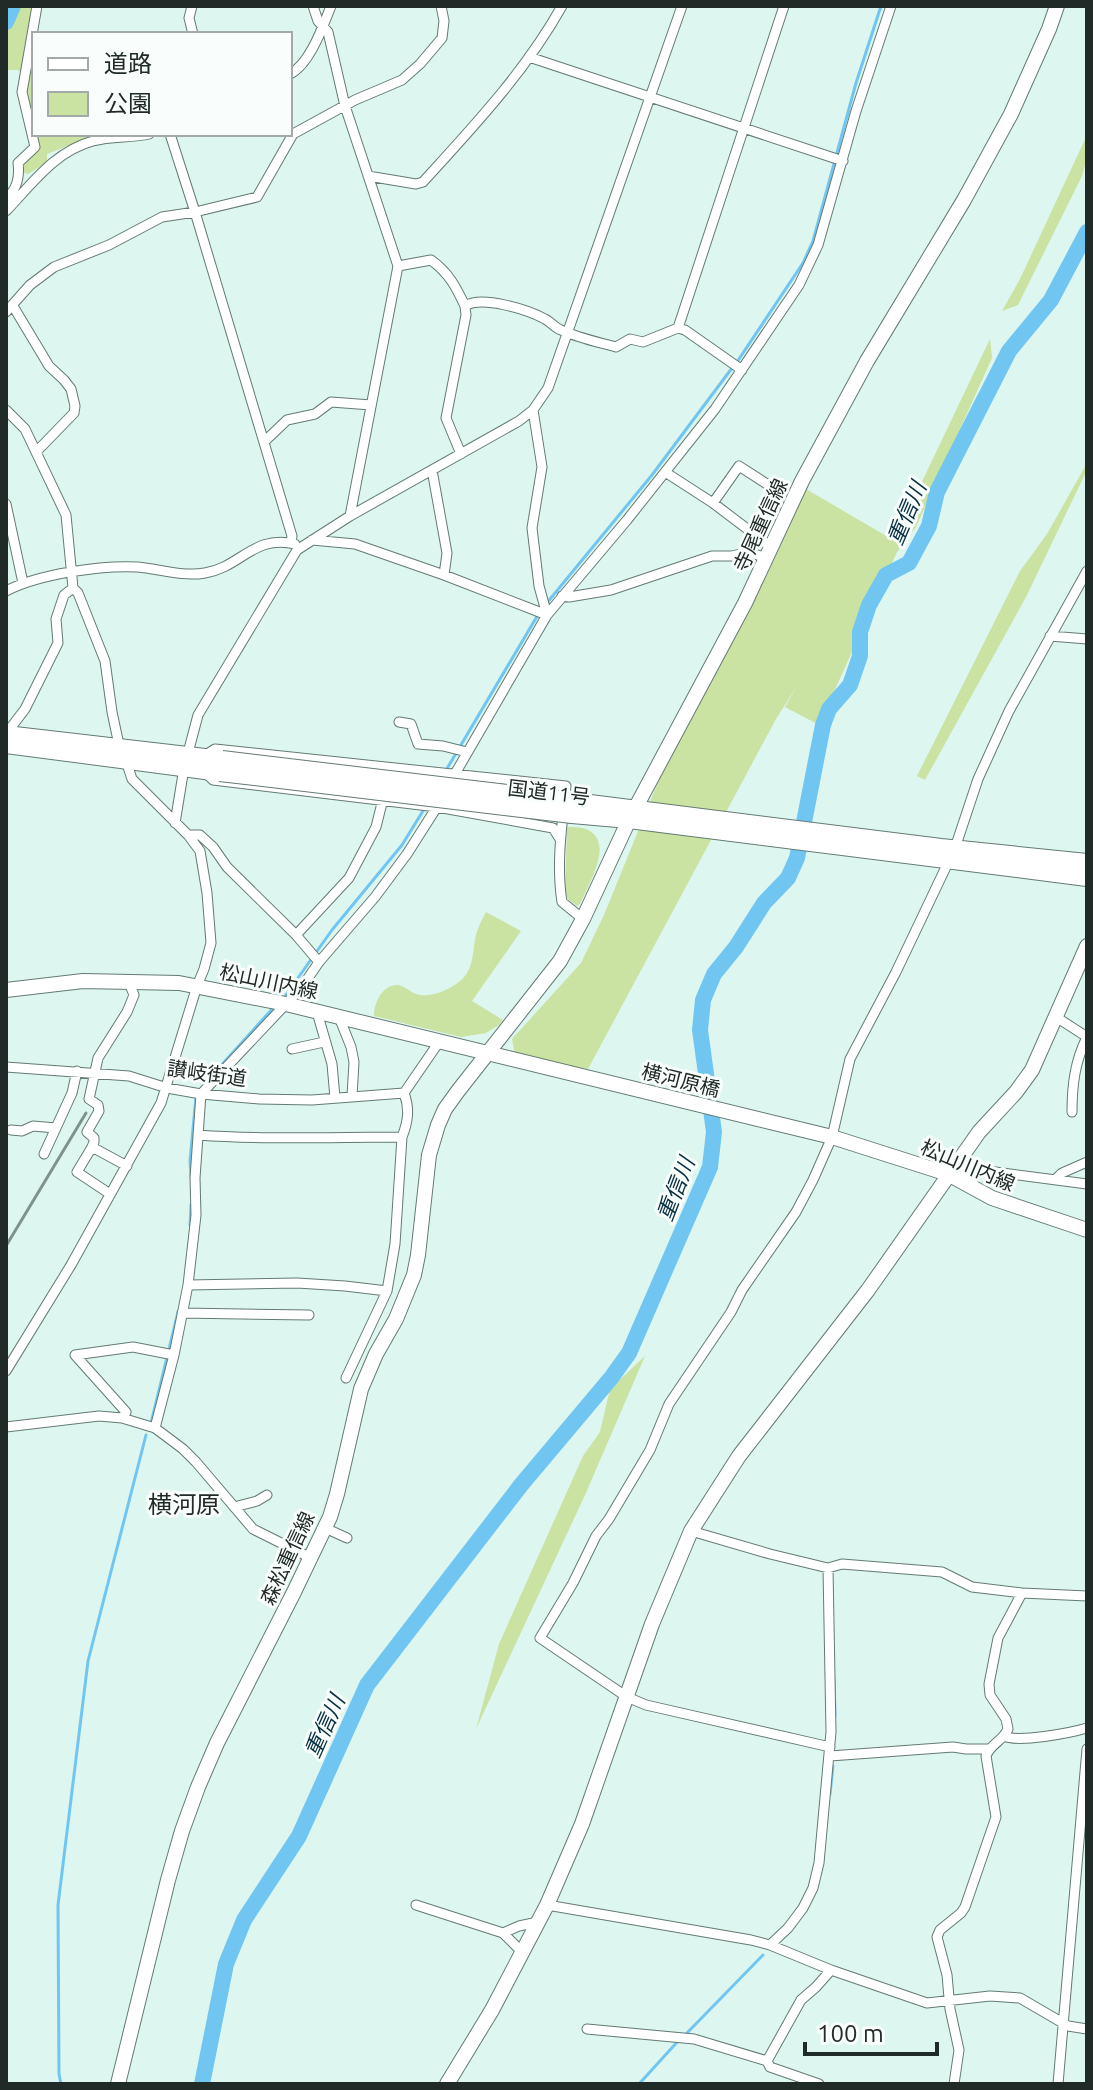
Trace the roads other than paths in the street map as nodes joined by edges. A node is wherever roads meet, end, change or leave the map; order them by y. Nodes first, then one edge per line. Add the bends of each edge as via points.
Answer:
1 (37, 6) edge
2 (192, 6) edge
3 (313, 6) edge
4 (331, 6) edge
5 (441, 6) edge
6 (562, 6) edge
7 (682, 6) edge
8 (784, 6) edge
9 (891, 6) edge
10 (1057, 6) edge
11 (324, 25) junction
12 (32, 32) edge
13 (192, 32) edge
14 (32, 35) edge
15 (529, 57) junction
16 (292, 72) edge
17 (650, 98) junction
18 (345, 106) junction
19 (745, 129) junction
20 (32, 134) edge
21 (32, 136) edge
22 (122, 136) edge
23 (171, 136) edge
24 (292, 136) edge
25 (292, 136) edge
26 (843, 161) junction
27 (368, 176) junction
28 (6, 199) edge
29 (6, 211) edge
30 (195, 212) junction
31 (398, 266) junction
32 (465, 306) junction
33 (10, 309) edge
34 (678, 328) junction
35 (568, 333) junction
36 (742, 370) junction
37 (371, 405) junction
38 (6, 410) edge
39 (533, 410) junction
40 (265, 441) junction
41 (37, 451) junction
42 (461, 454) junction
43 (432, 470) junction
44 (665, 472) junction
45 (770, 486) dead end
46 (713, 503) junction
47 (6, 504) edge
48 (350, 516) junction
49 (312, 540) junction
50 (291, 543) junction
51 (302, 546) junction
52 (769, 552) junction
53 (1087, 571) edge
54 (73, 573) junction
55 (444, 575) junction
56 (23, 583) junction
57 (73, 588) junction
58 (6, 591) edge
59 (562, 596) junction
60 (547, 615) junction
61 (1050, 636) junction
62 (1087, 639) edge
63 (399, 722) dead end
64 (6, 734) edge
65 (6, 745) edge
66 (467, 752) junction
67 (122, 753) junction
68 (204, 763) junction
69 (390, 768) junction
70 (455, 774) junction
71 (382, 802) junction
72 (437, 807) junction
73 (632, 814) junction
74 (175, 823) junction
75 (188, 835) junction
76 (560, 839) junction
77 (945, 854) junction
78 (1087, 862) edge
79 (1087, 878) edge
80 (583, 919) junction
81 (296, 935) junction
82 (1087, 946) edge
83 (319, 962) junction
84 (128, 980) junction
85 (197, 986) junction
86 (6, 990) edge
87 (286, 1004) junction
88 (317, 1012) junction
89 (339, 1017) junction
90 (1056, 1017) junction
91 (324, 1042) junction
92 (439, 1042) junction
93 (292, 1049) dead end
94 (488, 1054) junction
95 (519, 1061) joint
96 (6, 1067) edge
97 (77, 1071) junction
98 (95, 1072) junction
99 (167, 1088) junction
100 (72, 1093) junction
101 (199, 1093) junction
102 (404, 1093) junction
103 (352, 1096) junction
104 (335, 1098) junction
105 (89, 1099) junction
106 (1072, 1112) dead end
107 (56, 1128) junction
108 (11, 1130) dead end
109 (198, 1135) junction
110 (402, 1137) junction
111 (832, 1137) junction
112 (92, 1147) junction
113 (44, 1154) dead end
114 (1087, 1162) edge
115 (127, 1166) junction
116 (948, 1174) junction
117 (1056, 1179) junction
118 (1087, 1184) edge
119 (110, 1194) junction
120 (1087, 1230) edge
121 (188, 1285) junction
122 (387, 1291) junction
123 (182, 1313) junction
124 (309, 1315) dead end
125 (171, 1355) junction
126 (6, 1371) edge
127 (346, 1378) dead end
128 (122, 1418) junction
129 (6, 1427) edge
130 (155, 1428) junction
131 (267, 1495) dead end
132 (234, 1507) junction
133 (325, 1528) junction
134 (691, 1531) junction
135 (347, 1538) dead end
136 (311, 1558) junction
137 (828, 1568) junction
138 (1022, 1593) junction
139 (1087, 1596) edge
140 (627, 1697) junction
141 (1087, 1728) edge
142 (1004, 1736) junction
143 (989, 1749) junction
144 (1087, 1749) edge
145 (830, 1752) junction
146 (416, 1905) dead end
147 (547, 1905) junction
148 (538, 1922) junction
149 (503, 1933) junction
150 (770, 1945) junction
151 (523, 1953) junction
152 (831, 1970) junction
153 (950, 2002) junction
154 (1063, 2024) junction
155 (587, 2029) dead end
156 (1087, 2029) edge
157 (767, 2061) junction
158 (118, 2084) edge
159 (447, 2084) edge
160 (819, 2084) edge
161 (954, 2084) edge
162 (1058, 2084) edge

1 - 12 street
2 - 13 street
3 - 11 street
4 - 11 street
5 - 18 street via 442,38 420,64 402,80
6 - 15 street
7 - 17 street
8 - 19 street
9 - 26 street
10 - 52 main road, 寺尾重信線 via 1011,114 867,361
11 - 16 street via 303,64
11 - 18 street
14 - 20 street via 22,92
15 - 17 street
15 - 27 street via 423,182
17 - 19 street
17 - 35 street
18 - 25 street
18 - 27 street
19 - 26 street
19 - 34 street
21 - 28 street via 35,147 18,163 20,177
22 - 29 street via 95,140 63,154
23 - 30 street
24 - 30 street via 257,197
26 - 36 street via 810,265
27 - 31 street
30 - 33 street via 162,217 54,267
30 - 40 street
31 - 32 street via 431,260 452,279
31 - 37 street
32 - 35 street via 518,308
32 - 42 street via 446,418
33 - 41 street via 71,389 75,406
34 - 35 street via 616,347
34 - 36 street
35 - 39 street via 548,388
36 - 44 street
37 - 40 street via 331,402 315,414 287,420
37 - 48 street
38 - 41 street
39 - 42 street
39 - 60 street via 542,467 532,528
40 - 50 street
41 - 54 street via 66,515
42 - 43 street
43 - 48 street
43 - 55 street via 447,553
44 - 46 street
44 - 59 street
45 - 46 street via 739,466
46 - 52 street
47 - 56 street
48 - 49 street
49 - 51 street
49 - 55 street via 355,544
50 - 51 street
50 - 54 street via 265,543 205,573 119,567
51 - 68 street via 198,715
52 - 59 street via 712,556 611,590
52 - 73 main road, 寺尾重信線
53 - 61 street
54 - 56 street
54 - 57 street
55 - 60 street
56 - 58 street
57 - 64 street via 58,610 58,643 25,709
57 - 67 street via 105,661
59 - 60 street
60 - 66 street
61 - 62 street
61 - 77 street via 996,738
63 - 66 street via 411,724 418,744
64 - 67 highway, 国道11号
65 - 67 highway, 国道11号
66 - 70 street
67 - 68 highway, 国道11号
67 - 74 street via 132,779
68 - 69 street via 215,749
68 - 71 street via 213,780
68 - 73 highway, 国道11号, bridge
68 - 74 street
69 - 70 street
69 - 71 street
70 - 72 street
70 - 76 street via 566,786
71 - 72 street
71 - 81 street via 376,827 349,878
72 - 76 street via 553,828
72 - 83 street via 375,897
73 - 77 highway, 国道11号
73 - 80 main road, 寺尾重信線
74 - 75 street
75 - 81 street via 200,835 213,847
75 - 85 street via 200,851 211,943
76 - 80 street via 562,902
77 - 78 highway, 国道11号
77 - 79 highway, 国道11号
77 - 111 street via 896,972 850,1059
80 - 94 main road, 寺尾重信線 via 560,961
81 - 83 street
82 - 90 main road
83 - 87 street
84 - 85 main road, 松山川内線
84 - 86 main road, 松山川内線
84 - 98 street via 134,995
85 - 87 main road, 松山川内線
85 - 99 street
87 - 88 main road, 松山川内線
87 - 101 street
88 - 89 main road, 松山川内線
88 - 91 street
89 - 92 main road, 松山川内線
89 - 103 street via 354,1062
90 - 106 street via 1087,1037 1074,1075
90 - 116 main road via 1024,1082
91 - 93 street
91 - 104 street
92 - 94 main road, 松山川内線
92 - 102 street
94 - 95 main road, 松山川内線
94 - 133 main road, 森松重信線 via 445,1109 433,1138 414,1275 361,1389
95 - 111 main road, 横河原橋
96 - 97 street, 讃岐街道
97 - 98 street, 讃岐街道
97 - 100 street
98 - 99 street, 讃岐街道
98 - 105 street
99 - 101 street, 讃岐街道
99 - 115 street
100 - 105 street
100 - 107 street
101 - 104 street, 讃岐街道
101 - 109 street
102 - 103 street, 讃岐街道
102 - 110 street via 408,1105
103 - 104 street, 讃岐街道
105 - 112 street via 99,1111 87,1132 94,1138
107 - 108 street
107 - 113 street
109 - 110 street
109 - 121 street
110 - 122 street
111 - 116 main road, 松山川内線
111 - 140 street via 796,1212 669,1404 650,1450 540,1638
112 - 115 street
112 - 119 street via 77,1172
114 - 117 street
115 - 119 street
116 - 117 street via 988,1171
116 - 120 main road, 松山川内線 via 992,1198
116 - 134 main road via 868,1290 739,1456
117 - 118 street
119 - 126 street
121 - 122 street via 297,1283
121 - 123 street
122 - 127 street
123 - 124 street
123 - 125 street
125 - 128 street via 133,1347 75,1355 126,1412
125 - 130 street
128 - 129 street
128 - 130 street
130 - 132 street via 183,1449
131 - 132 street
132 - 136 street via 259,1533
133 - 135 street
133 - 136 main road, 森松重信線
134 - 137 street
134 - 140 main road
136 - 158 main road, 森松重信線 via 198,1787 168,1880
137 - 138 street via 842,1564 942,1572 972,1587
137 - 145 street
138 - 139 street
138 - 142 street via 998,1638 989,1684 1008,1724
140 - 145 street
140 - 147 main road
141 - 142 street
142 - 143 street
143 - 145 street
143 - 153 street via 986,1760 996,1820 965,1907 937,1937
144 - 154 street
145 - 150 street via 813,1888 788,1928
146 - 149 street
147 - 148 main road
147 - 150 street
148 - 149 street
148 - 151 main road
149 - 151 street
150 - 152 street
151 - 159 main road
152 - 153 street via 927,2003
152 - 157 street via 801,2000
153 - 154 street via 1020,1998
153 - 161 street via 959,2050
154 - 156 street
154 - 162 street
155 - 157 street via 701,2040
157 - 160 street via 770,2067

